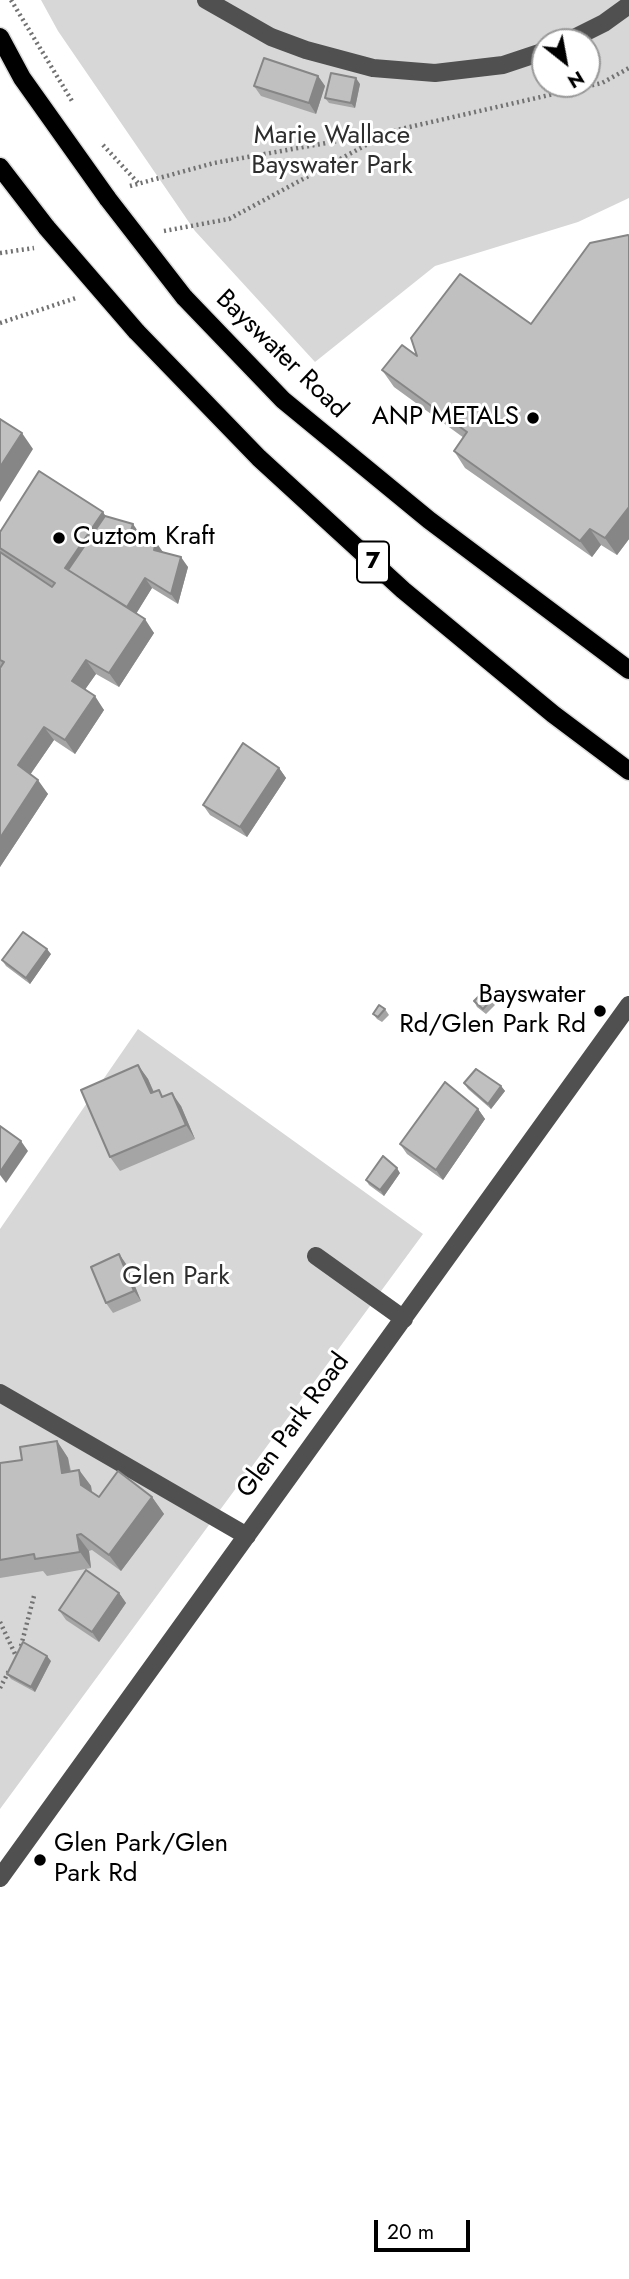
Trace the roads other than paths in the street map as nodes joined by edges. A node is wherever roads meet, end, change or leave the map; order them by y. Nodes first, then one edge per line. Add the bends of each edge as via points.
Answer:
1 (206, 0) edge
2 (629, 5) edge
3 (594, 28) edge
4 (0, 37) edge
5 (531, 56) edge
6 (0, 167) edge
7 (629, 670) edge
8 (629, 771) edge
9 (629, 1005) edge
10 (316, 1256) dead end
11 (404, 1319) junction
12 (0, 1393) edge
13 (247, 1536) junction
14 (0, 1878) edge

1 - 5 street via 271,37 373,68 435,74 503,65
2 - 3 street
4 - 7 main road, Bayswater Road, bridge via 22,78 104,195 184,297 283,400 429,520
6 - 8 main road, 7, bridge via 136,331 259,458 403,590 553,715
9 - 11 street, Glen Park Road
10 - 11 street
11 - 13 street, Glen Park Road
12 - 13 street
13 - 14 street, Glen Park Road

